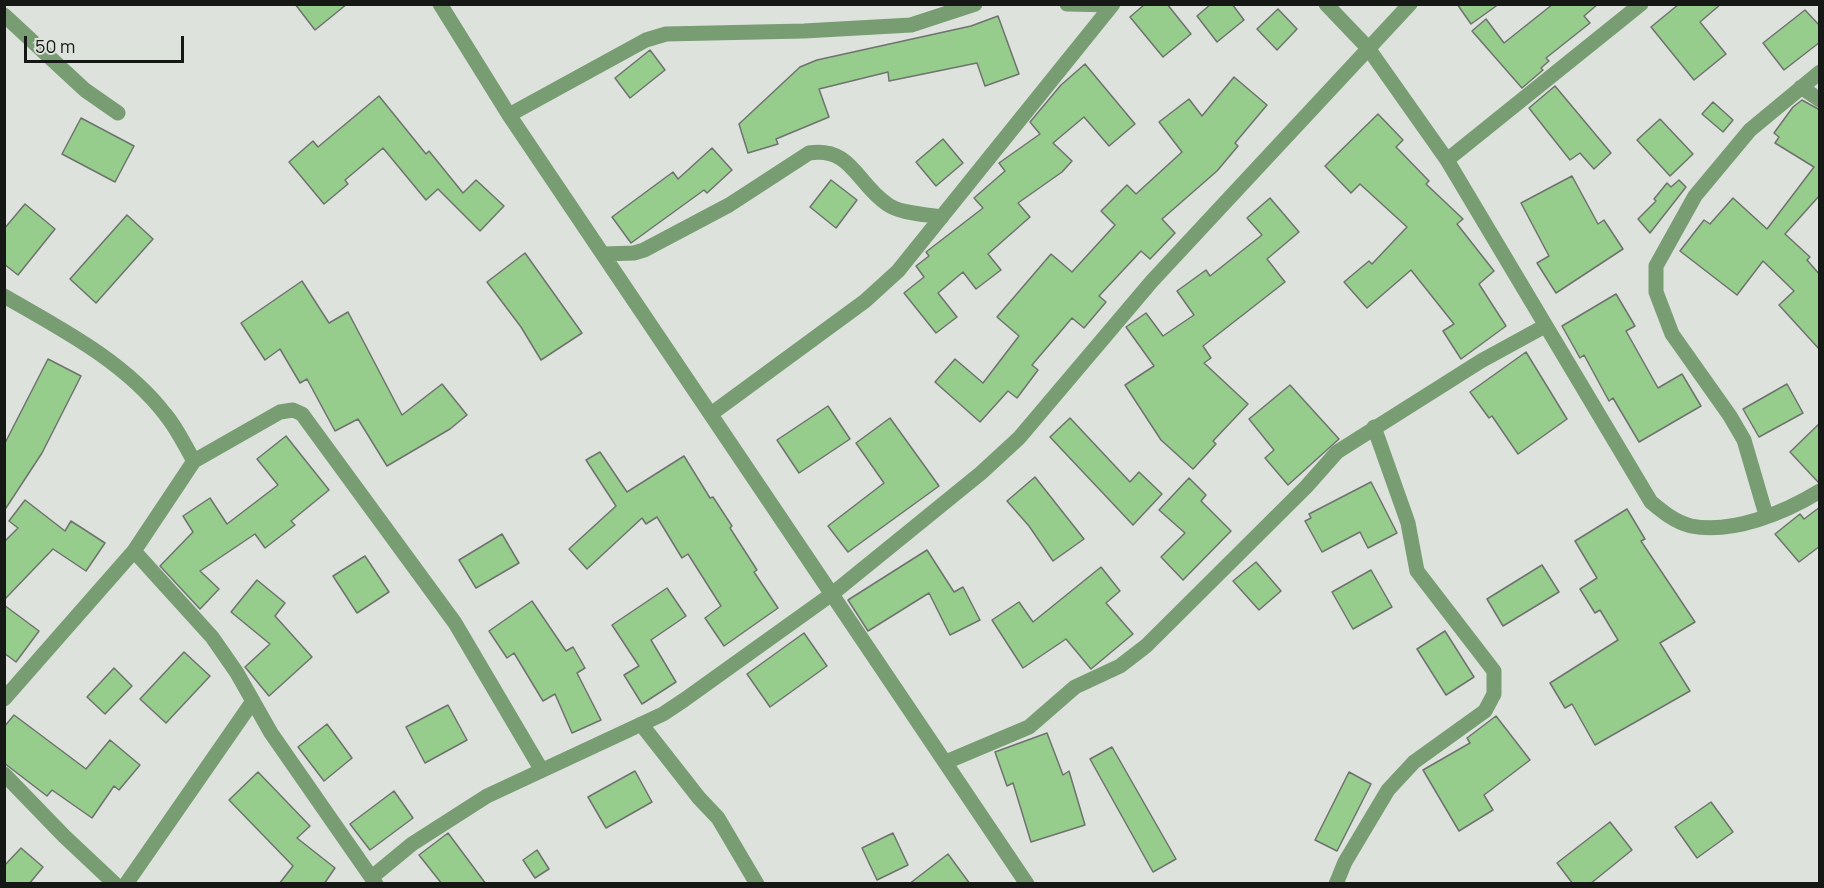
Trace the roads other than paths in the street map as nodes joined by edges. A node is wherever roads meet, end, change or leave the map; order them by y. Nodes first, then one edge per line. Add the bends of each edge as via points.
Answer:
1 (440, 4) edge
2 (975, 4) edge
3 (1067, 4) edge
4 (1326, 4) edge
5 (1410, 4) edge
6 (1641, 4) edge
7 (1112, 5) edge
8 (4, 15) edge
9 (1368, 48) junction
10 (1820, 72) edge
11 (1802, 87) junction
12 (1820, 100) edge
13 (118, 113) dead end
14 (509, 115) junction
15 (1447, 160) junction
16 (942, 217) junction
17 (604, 254) junction
18 (4, 296) edge
19 (1545, 326) junction
20 (711, 414) junction
21 (1374, 427) junction
22 (194, 461) junction
23 (1820, 491) edge
24 (1766, 515) junction
25 (134, 551) junction
26 (832, 594) junction
27 (4, 699) edge
28 (253, 700) junction
29 (641, 724) junction
30 (946, 762) junction
31 (541, 769) junction
32 (4, 774) edge
33 (374, 880) edge
34 (115, 884) edge
35 (126, 884) edge
36 (757, 884) edge
37 (1027, 884) edge
38 (1336, 884) edge

1 - 14 street
2 - 14 street via 911,25 666,34 646,40
3 - 7 street
4 - 9 street
5 - 9 street
6 - 15 street
7 - 16 street
8 - 13 street via 85,90
9 - 15 street
9 - 26 street via 1152,281 1019,438
10 - 11 street
11 - 12 street
11 - 24 street via 1750,130 1695,196 1656,266 1656,292 1672,334 1744,440
14 - 17 street
15 - 19 street
16 - 17 street via 886,204 838,155 824,150 809,153 729,205 644,250
16 - 20 street via 898,270 865,301
17 - 20 street
18 - 22 street via 79,339 127,375 166,414
19 - 21 street
19 - 24 street via 1651,502 1672,519 1691,526 1732,526
20 - 26 street
21 - 30 street via 1337,452 1146,646 1120,666 1075,687 1029,727
21 - 38 street via 1408,523 1417,571 1494,671 1494,694 1485,711 1414,762 1388,790
22 - 25 street
22 - 31 street via 280,412 293,410 302,414 455,623
23 - 24 street via 1796,506
25 - 27 street
25 - 28 street via 212,637
26 - 29 street via 684,700
26 - 30 street
28 - 33 street
28 - 35 street
29 - 31 street
29 - 36 street via 718,818
30 - 37 street
31 - 33 street via 460,811 412,844
32 - 34 street

